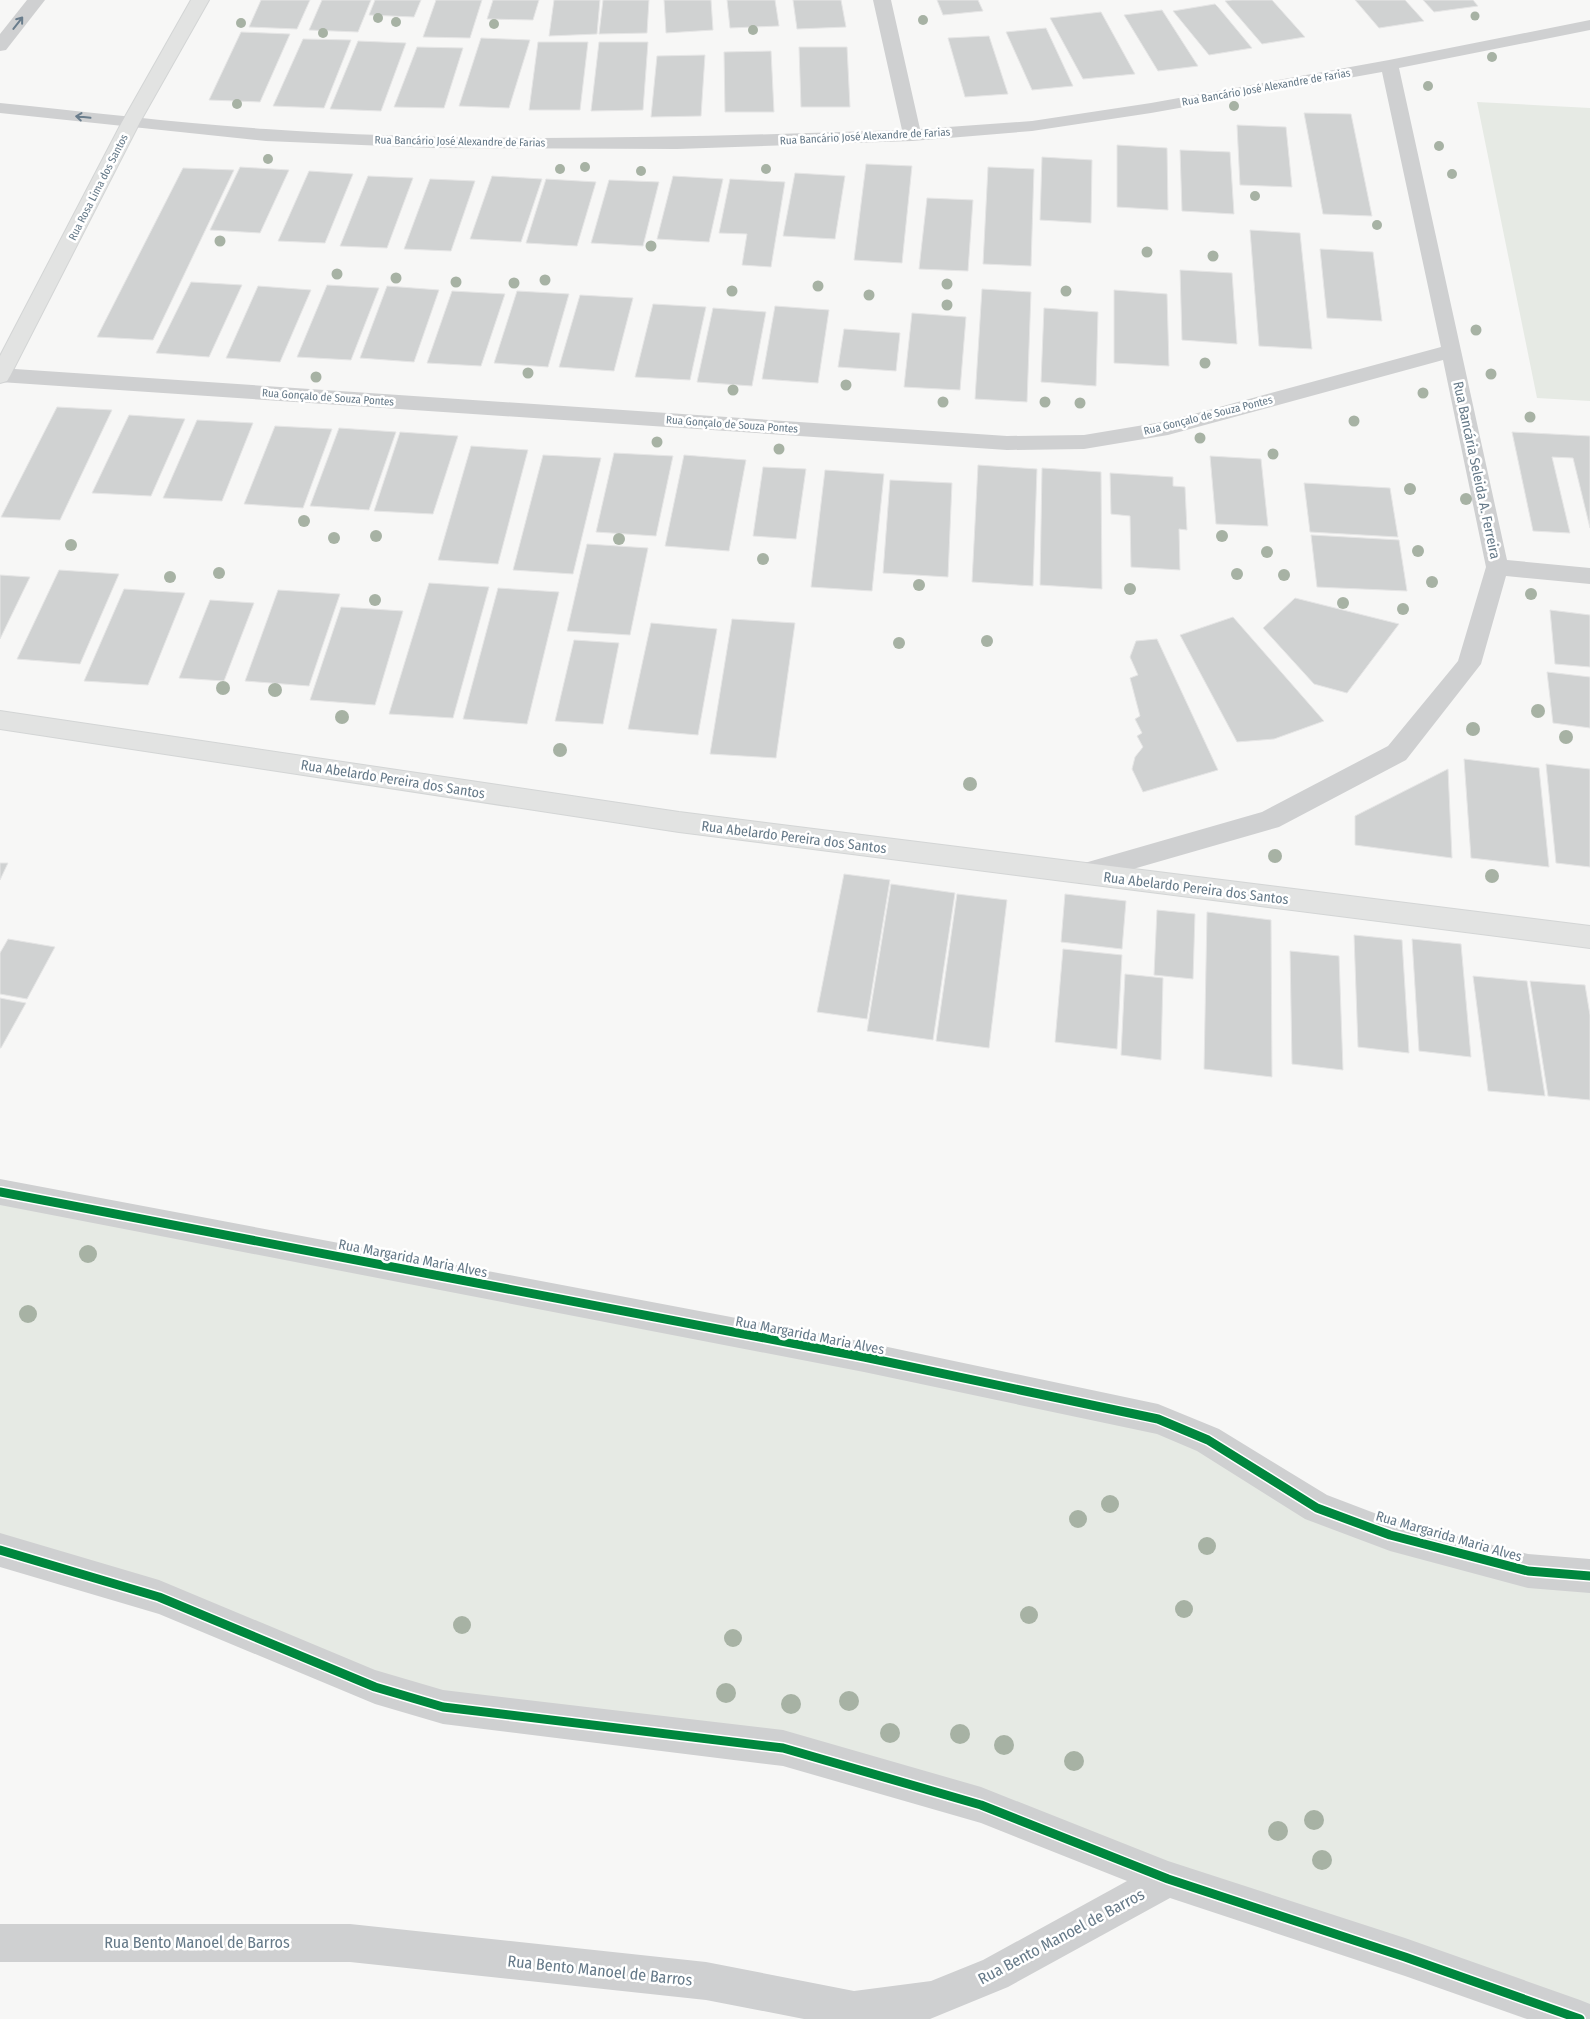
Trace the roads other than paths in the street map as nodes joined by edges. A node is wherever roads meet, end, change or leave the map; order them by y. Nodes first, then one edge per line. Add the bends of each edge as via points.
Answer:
1 (36, 0) edge
2 (200, 0) edge
3 (882, 0) edge
4 (1590, 25) edge
5 (0, 46) edge
6 (1389, 65) junction
7 (0, 108) edge
8 (131, 122) junction
9 (912, 135) junction
10 (1452, 351) junction
11 (0, 376) edge
12 (1497, 567) junction
13 (1590, 576) edge
14 (0, 720) edge
15 (1081, 874) junction
16 (1590, 937) edge
17 (0, 1192) edge
18 (0, 1550) edge
19 (1590, 1576) edge
20 (1168, 1879) junction
21 (0, 1943) edge
22 (1580, 2019) edge

5 -> 1 street
2 - 8 main road, Rua Rosa Lima dos Santos
3 - 9 street
4 - 6 street, Rua Bancário José Alexandre de Farias
6 - 9 street, Rua Bancário José Alexandre de Farias via 1160,107 1042,124
6 - 10 street, Rua Bancária Seleida A. Ferreira
8 -> 7 street, Rua Bancário José Alexandre de Farias
8 - 9 street, Rua Bancário José Alexandre de Farias via 266,135 433,142 677,143
8 - 11 main road, Rua Rosa Lima dos Santos
10 - 11 street, Rua Gonçalo de Souza Pontes via 1168,428 1084,442 1007,443
10 - 12 street, Rua Bancária Seleida A. Ferreira
12 - 13 street
12 - 15 street, Rua Bancária Seleida A. Ferreira via 1469,664 1397,753 1270,820
14 - 15 main road, Rua Abelardo Pereira dos Santos via 679,822
15 - 16 main road, Rua Abelardo Pereira dos Santos
17 - 19 street, Rua Margarida Maria Alves via 864,1357 1158,1419 1208,1440 1316,1508 1390,1535 1528,1571
18 - 20 street via 159,1597 375,1687 435,1704 783,1748 981,1805
20 - 21 street, Rua Bento Manoel de Barros via 995,1974 931,2000 854,2010 706,1981 350,1942
20 - 22 street

